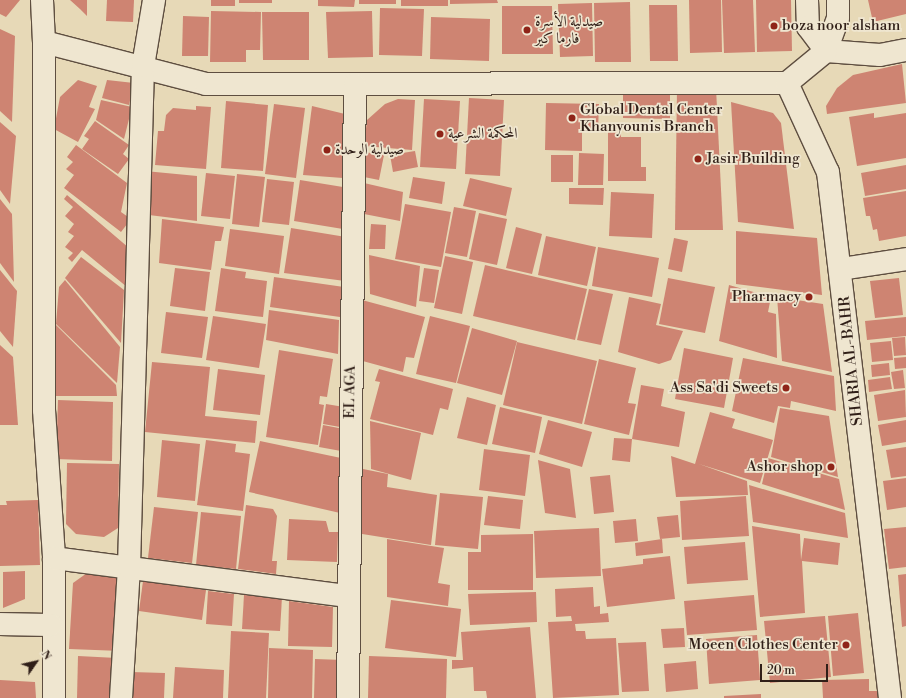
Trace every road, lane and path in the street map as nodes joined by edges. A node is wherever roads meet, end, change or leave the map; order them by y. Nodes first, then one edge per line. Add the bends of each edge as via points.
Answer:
1 (42, 0) edge
2 (154, 0) edge
3 (807, 0) edge
4 (838, 0) edge
5 (44, 42) junction
6 (906, 50) edge
7 (826, 51) junction
8 (143, 66) junction
9 (787, 83) junction
10 (355, 85) junction
11 (906, 259) edge
12 (842, 269) junction
13 (54, 558) junction
14 (129, 567) junction
15 (347, 596) junction
16 (0, 624) edge
17 (52, 625) junction
18 (54, 698) edge
19 (121, 698) edge
20 (348, 698) edge
21 (890, 698) edge

1 - 5 street
2 - 8 street
3 - 7 street via 808,27
4 - 7 street via 838,18
5 - 8 street
5 - 13 street via 44,410
6 - 7 street via 880,55
7 - 9 street
8 - 10 street via 206,84 290,82
8 - 14 street
9 - 10 street
9 - 12 street, SHARIA AL-BAHR via 828,172
10 - 15 street, EL AGA
11 - 12 street
12 - 21 street, SHARIA AL-BAHR
13 - 14 street
13 - 17 street
14 - 15 street
14 - 19 street
15 - 20 street, EL AGA
16 - 17 street
17 - 18 street

